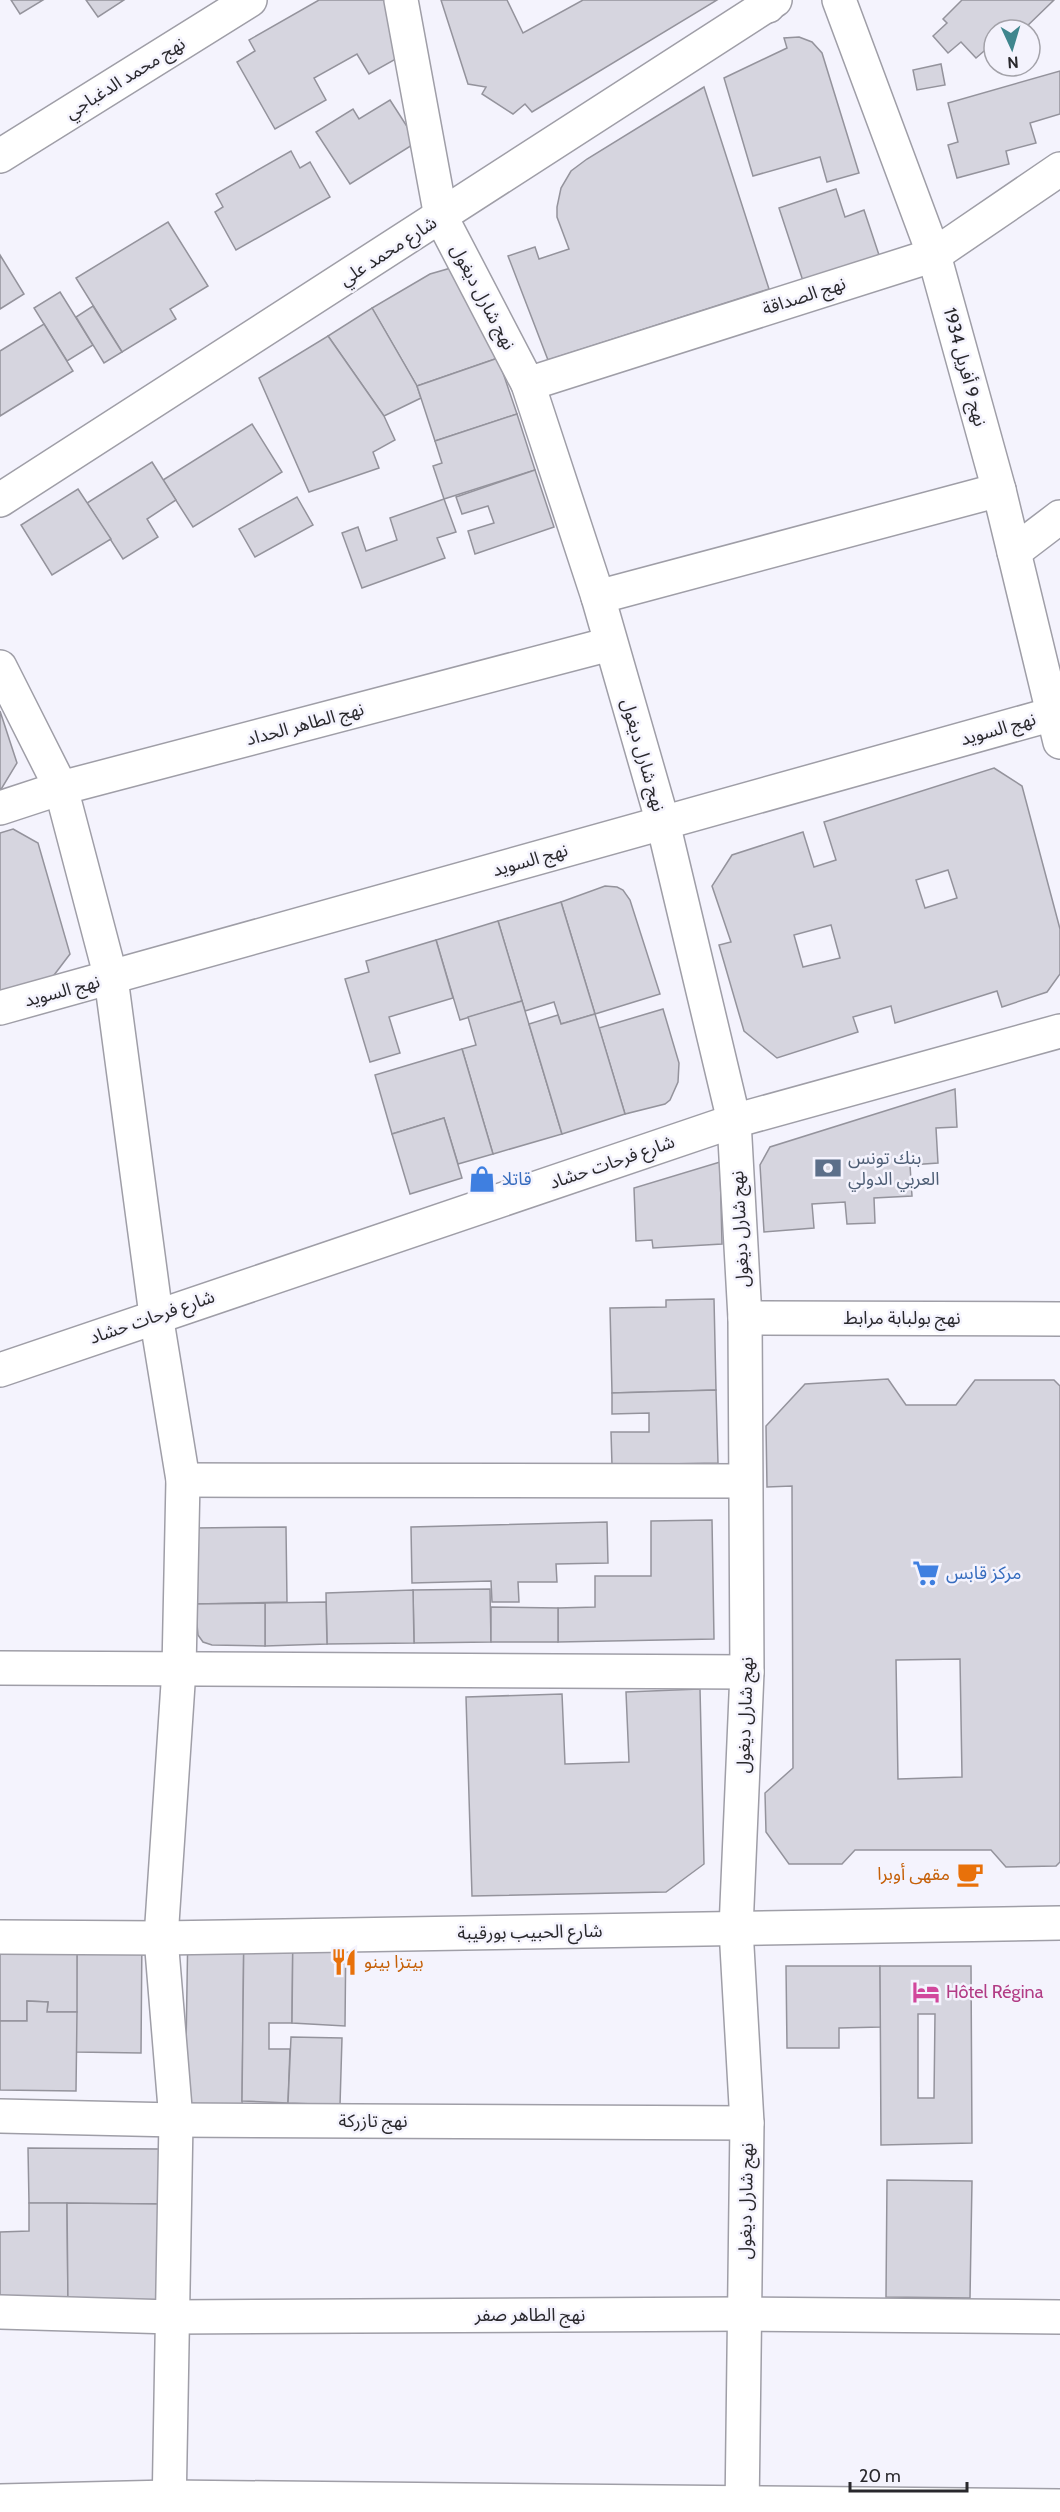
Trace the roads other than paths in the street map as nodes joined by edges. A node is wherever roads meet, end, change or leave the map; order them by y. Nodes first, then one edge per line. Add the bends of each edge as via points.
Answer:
1 (250, 0) edge
2 (401, 0) edge
3 (839, 0) edge
4 (771, 2) edge
5 (0, 156) edge
6 (1060, 169) edge
7 (441, 217) junction
8 (934, 255) junction
9 (528, 384) junction
10 (999, 490) junction
11 (0, 500) edge
12 (1060, 517) edge
13 (1014, 552) junction
14 (598, 597) junction
15 (610, 644) junction
16 (0, 667) edge
17 (1058, 723) edge
18 (61, 788) junction
19 (0, 808) edge
20 (663, 823) junction
21 (111, 978) junction
22 (0, 1008) edge
23 (1060, 1031) edge
24 (734, 1121) junction
25 (156, 1315) junction
26 (745, 1318) junction
27 (1060, 1319) edge
28 (0, 1370) edge
29 (183, 1480) junction
30 (745, 1481) junction
31 (0, 1668) edge
32 (179, 1669) junction
33 (747, 1672) junction
34 (1060, 1923) edge
35 (736, 1929) junction
36 (0, 1937) edge
37 (161, 1938) junction
38 (0, 2116) edge
39 (176, 2120) junction
40 (747, 2123) junction
41 (0, 2312) edge
42 (745, 2314) junction
43 (171, 2317) junction
44 (1060, 2317) edge
45 (0, 2500) edge
46 (170, 2504) edge
47 (1060, 2506) edge
48 (742, 2507) edge

1 - 5 street, نهج محمد الدغباجي
2 - 7 street, نهج شارل ديغول
3 - 8 street, نهج 9 أفريل 1934
4 - 7 street, شارع محمد علي
6 - 8 street, نهج الصداقة
7 - 9 street, نهج شارل ديغول
7 - 11 street, شارع محمد علي
8 - 9 street, نهج الصداقة
8 - 10 street, نهج 9 أفريل 1934
9 - 14 street, نهج شارل ديغول
10 - 13 street, نهج 9 أفريل 1934
10 - 14 street
12 - 13 street
13 - 17 street, نهج 9 أفريل 1934
14 - 15 street, نهج شارل ديغول
15 - 18 street, نهج الطاهر الحداد
15 - 20 street, نهج شارل ديغول
16 - 18 street
17 - 20 street, نهج السويد
18 - 19 street, نهج الطاهر الحداد
18 - 21 street
20 - 21 street, نهج السويد
20 - 24 street, نهج شارل ديغول
21 - 22 street, نهج السويد
21 - 25 street
23 - 24 street, شارع فرحات حشاد
24 - 25 street, شارع فرحات حشاد
24 - 26 street, نهج شارل ديغول
25 - 28 street, شارع فرحات حشاد
25 - 29 street
26 - 27 street, نهج بولبابة مرابط
26 - 30 street, نهج شارل ديغول
29 - 30 street
29 - 32 street
30 - 33 street, نهج شارل ديغول
31 - 32 street
32 - 33 street
32 - 37 street
33 - 35 street, نهج شارل ديغول
34 - 35 street, شارع الحبيب بورقيبة
35 - 37 street, شارع الحبيب بورقيبة
35 - 40 street, نهج شارل ديغول
36 - 37 street, شارع الحبيب بورقيبة
37 - 39 street
38 - 39 street, نهج تازركة
39 - 40 street, نهج تازركة
39 - 43 street
40 - 42 street, نهج شارل ديغول
41 - 43 street, نهج الطاهر صفر
42 - 43 street, نهج الطاهر صفر
42 - 44 street, نهج الطاهر صفر
42 - 48 street, نهج شارل ديغول
43 - 46 street
45 - 46 street
46 - 48 street
47 - 48 street

